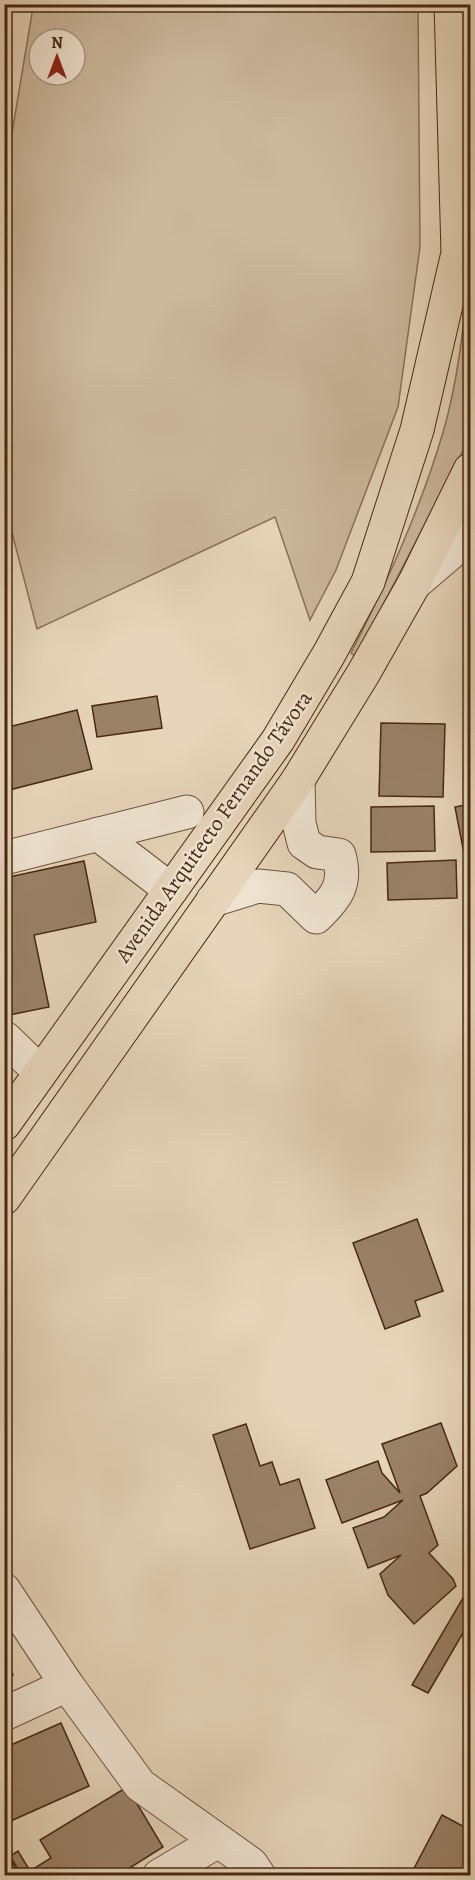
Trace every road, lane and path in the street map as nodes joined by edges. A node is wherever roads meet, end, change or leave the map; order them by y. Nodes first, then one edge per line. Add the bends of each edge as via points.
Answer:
1 (451, 4) edge
2 (451, 53) junction
3 (471, 80) edge
4 (471, 470) edge
5 (471, 536) edge
6 (414, 585) junction
7 (298, 780) junction
8 (187, 812) dead end
9 (98, 834) junction
10 (4, 858) edge
11 (171, 890) junction
12 (213, 900) junction
13 (4, 1039) edge
14 (40, 1072) junction
15 (4, 1124) edge
16 (6, 1200) edge
17 (4, 1590) edge
18 (68, 1684) junction
19 (4, 1714) edge
20 (218, 1841) junction
21 (159, 1875) edge
22 (260, 1875) edge

1 - 2 main road, Avenida Arquitecto Fernando Távora
2 - 3 main road
2 - 11 main road, Avenida Arquitecto Fernando Távora via 458,253 417,430 368,582 278,740
4 - 6 main road, Avenida Arquitecto Fernando Távora
5 - 6 street
6 - 7 main road, Avenida Arquitecto Fernando Távora
7 - 12 main road, Avenida Arquitecto Fernando Távora
7 - 12 street via 299,823 304,843 317,852 339,855 343,870 341,888 316,917 287,889 258,886
8 - 9 street
9 - 10 street
9 - 11 street
11 - 14 main road, Avenida Arquitecto Fernando Távora
12 - 16 main road, Avenida Arquitecto Fernando Távora
13 - 14 street
14 - 15 main road, Avenida Arquitecto Fernando Távora
17 - 18 street
18 - 19 street
18 - 20 street via 140,1785
20 - 21 street
20 - 22 street

